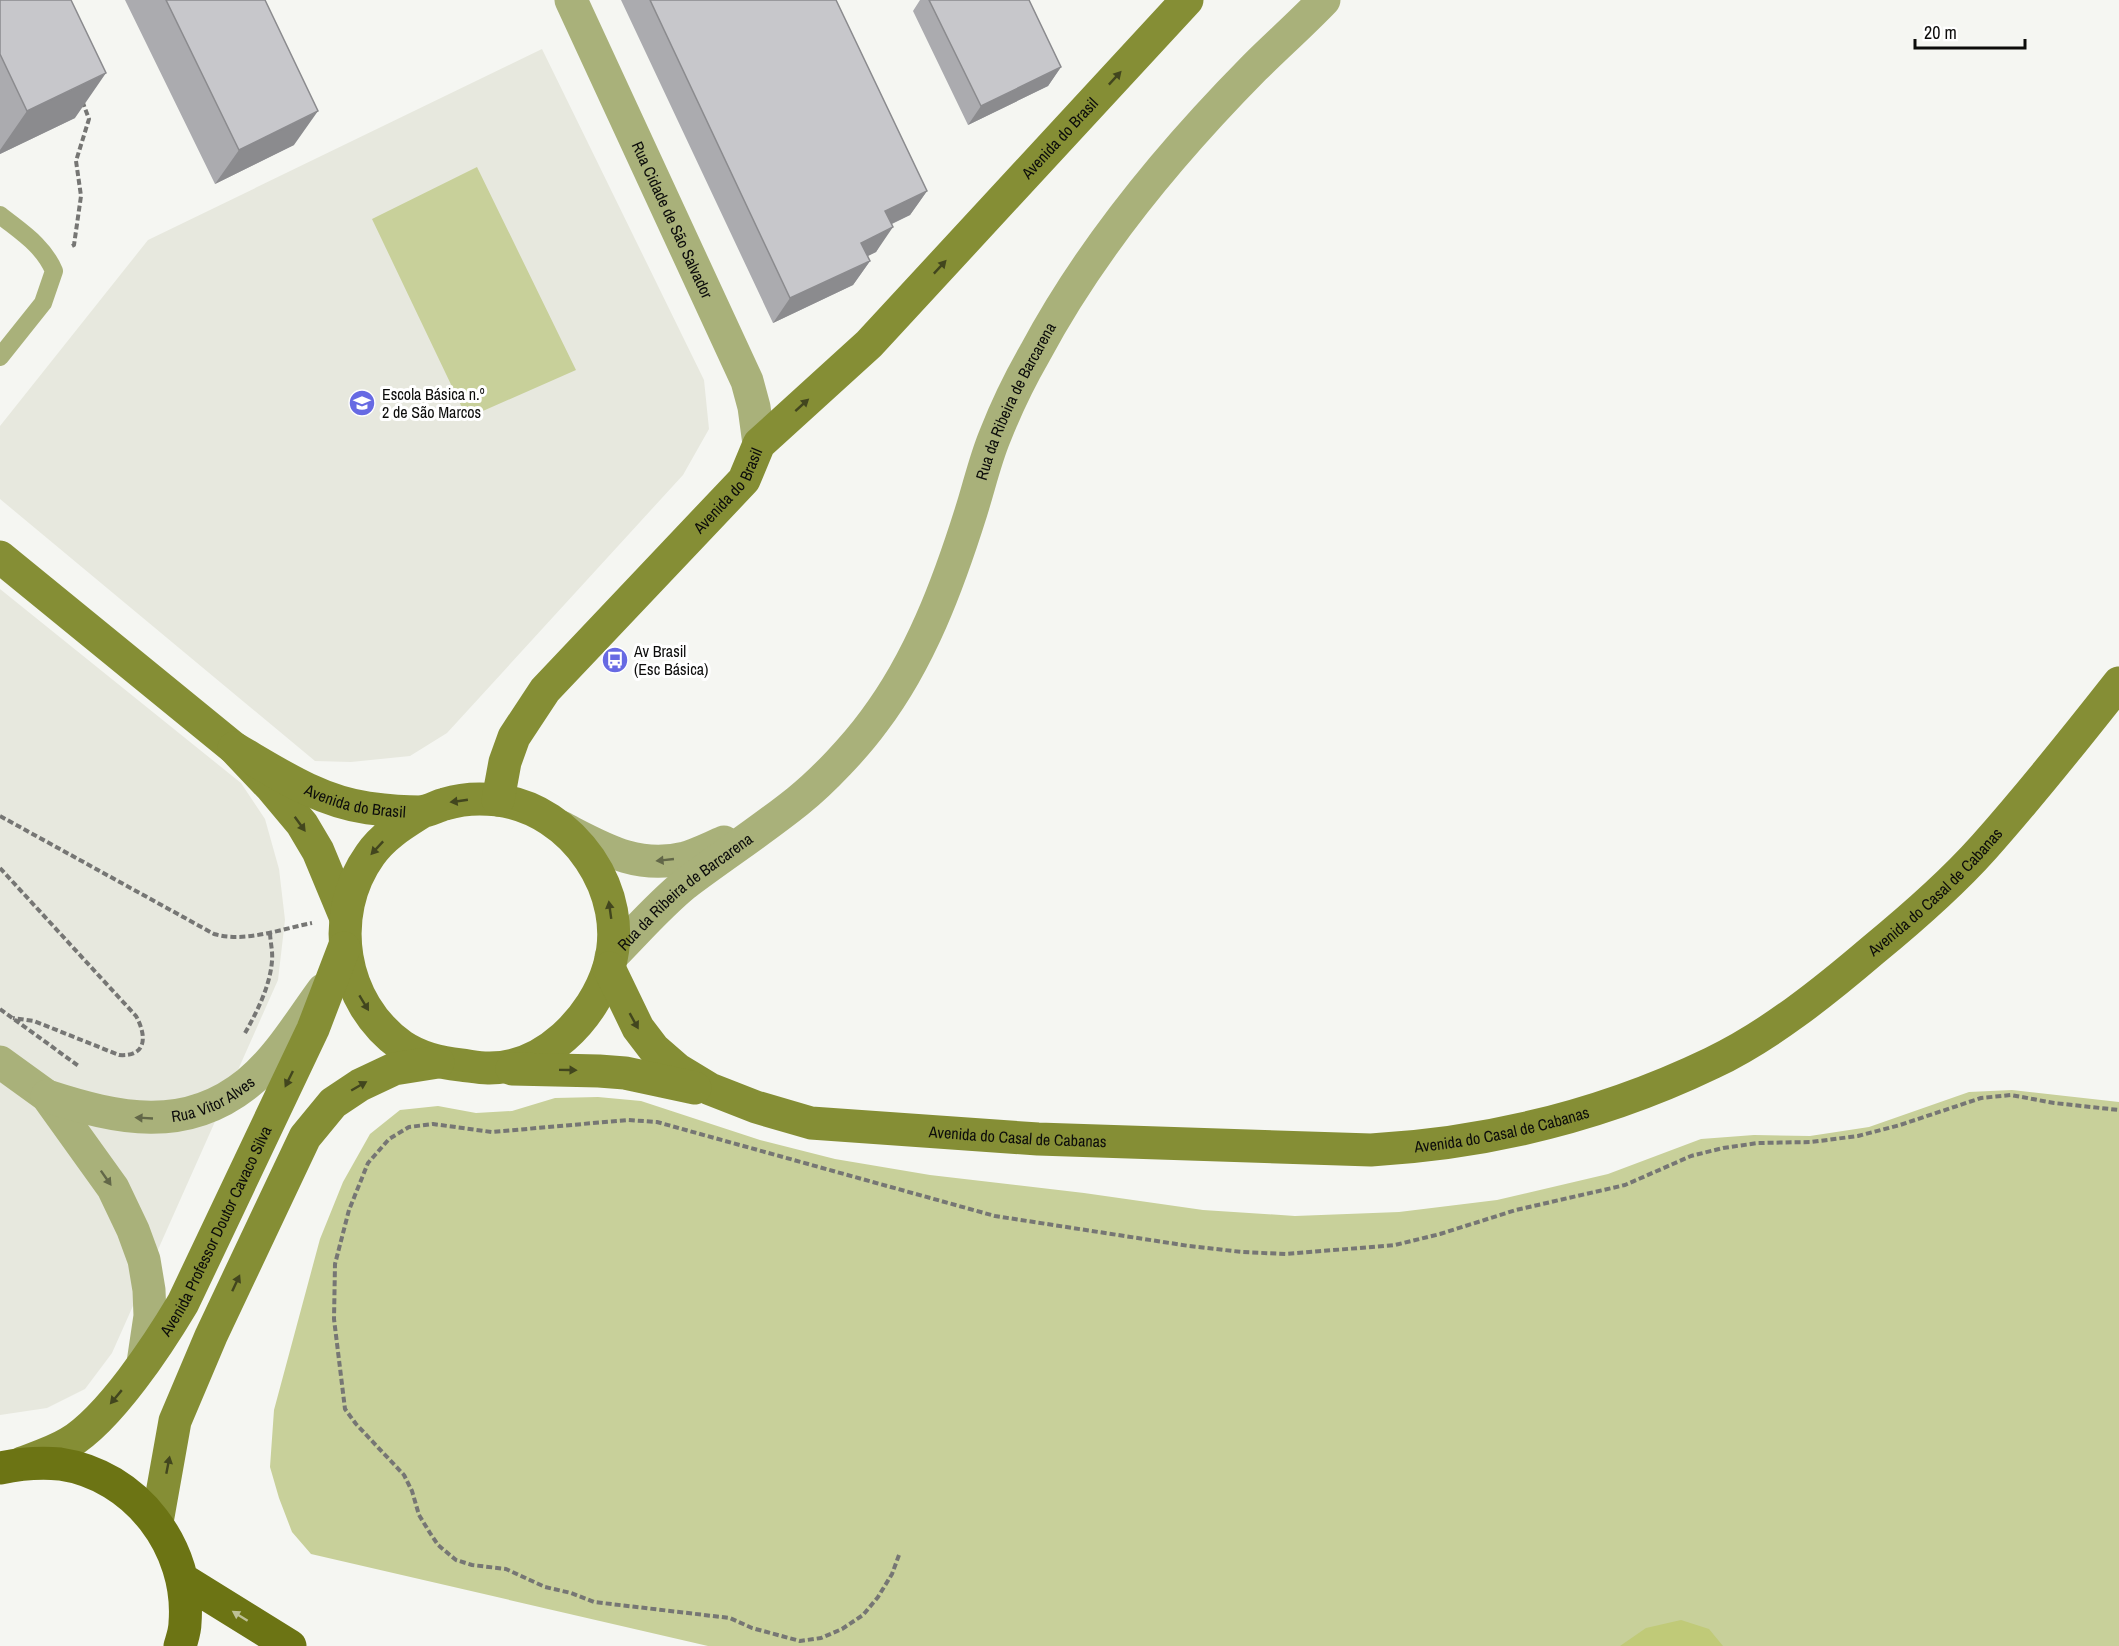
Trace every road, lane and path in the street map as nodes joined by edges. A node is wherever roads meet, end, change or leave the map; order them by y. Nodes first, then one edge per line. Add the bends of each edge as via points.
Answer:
1 (571, 0) edge
2 (1187, 0) edge
3 (1324, 0) edge
4 (80, 97) edge
5 (0, 215) edge
6 (48, 256) junction
7 (0, 357) edge
8 (759, 444) junction
9 (0, 557) edge
10 (2119, 683) edge
11 (234, 748) junction
12 (498, 800) junction
13 (422, 812) junction
14 (0, 816) edge
15 (558, 825) junction
16 (760, 829) junction
17 (0, 868) edge
18 (345, 916) junction
19 (270, 932) junction
20 (338, 963) junction
21 (610, 963) junction
22 (0, 1009) edge
23 (12, 1018) junction
24 (243, 1038) dead end
25 (0, 1062) edge
26 (438, 1062) junction
27 (489, 1068) junction
28 (85, 1071) dead end
29 (726, 1095) junction
30 (47, 1096) junction
31 (2119, 1110) edge
32 (143, 1363) junction
33 (11, 1466) edge
34 (157, 1522) junction
35 (899, 1555) dead end
36 (183, 1579) junction
37 (180, 1646) edge
38 (290, 1646) edge

1 - 8 street, Rua Cidade de São Salvador via 747,381
8 -> 2 street, Avenida do Brasil via 868,344
3 - 16 street, Rua da Ribeira de Barcarena via 1254,68 1168,163 1078,279 1034,354 994,436 944,591 897,686 874,722 843,756 800,800
4 - 6 path via 89,119 76,161 81,196 74,245
5 - 6 lane
6 - 7 lane via 54,271 43,303
8 - 12 street, Avenida do Brasil via 744,480 545,690 514,737
9 - 11 street, Avenida do Brasil
10 - 29 street, Avenida do Casal de Cabanas via 1983,848 1923,909 1851,969 1785,1020 1713,1063 1630,1099 1554,1123 1424,1147 1371,1150 1133,1142 812,1123
11 - 13 street, Avenida do Brasil via 333,800
11 -> 18 street, Avenida do Brasil via 302,824 318,851
12 -> 13 street, Avenida do Brasil via 455,802
12 - 15 street via 539,813
13 -> 18 street via 394,830 370,854 354,884
14 - 19 path via 214,934 226,938
16 -> 15 street, Rua da Ribeira de Barcarena via 685,858 655,861 607,851
21 -> 15 street via 613,927 609,898 580,845
16 - 21 street, Rua da Ribeira de Barcarena via 658,908
17 - 23 path via 136,1016 144,1039 131,1056 119,1055 34,1021
18 - 19 path
18 - 20 street
19 - 24 path via 272,961 256,1013
20 -> 26 street via 374,1019 403,1046
20 -> 30 street, Rua Vitor Alves via 275,1056 248,1083 210,1106 161,1119 128,1117 89,1110
20 -> 32 street, Avenida Professor Doutor Cavaco Silva via 313,1029 183,1304
21 - 27 street via 594,1002 564,1037 542,1053
21 -> 29 street, Avenida do Casal de Cabanas via 638,1028 654,1049 677,1069
22 - 23 path
23 - 28 path
25 - 30 street, Rua Vitor Alves
26 - 27 street
34 -> 26 street via 175,1421 305,1137 333,1103 360,1085 394,1069
27 -> 29 street, Avenida do Casal de Cabanas via 625,1073
30 -> 32 street, Rua Vitor Alves via 113,1188 144,1260 150,1316
31 - 35 path via 2011,1095 1981,1098 1858,1136 1758,1143 1691,1156 1625,1185 1516,1210 1395,1245 1287,1254 1221,1250 995,1216 657,1122 628,1120 492,1132 433,1124 409,1127 389,1139 368,1163 349,1210 335,1264 334,1319 345,1409 404,1475 430,1533 456,1560 506,1569 545,1587 594,1602 730,1618 800,1641 821,1638 863,1615 892,1574
32 -> 33 street, Avenida Professor Doutor Cavaco Silva via 95,1421 71,1442
33 - 34 main road via 60,1464 97,1475 130,1495
34 - 36 main road
36 - 37 main road via 185,1624
38 -> 36 main road

